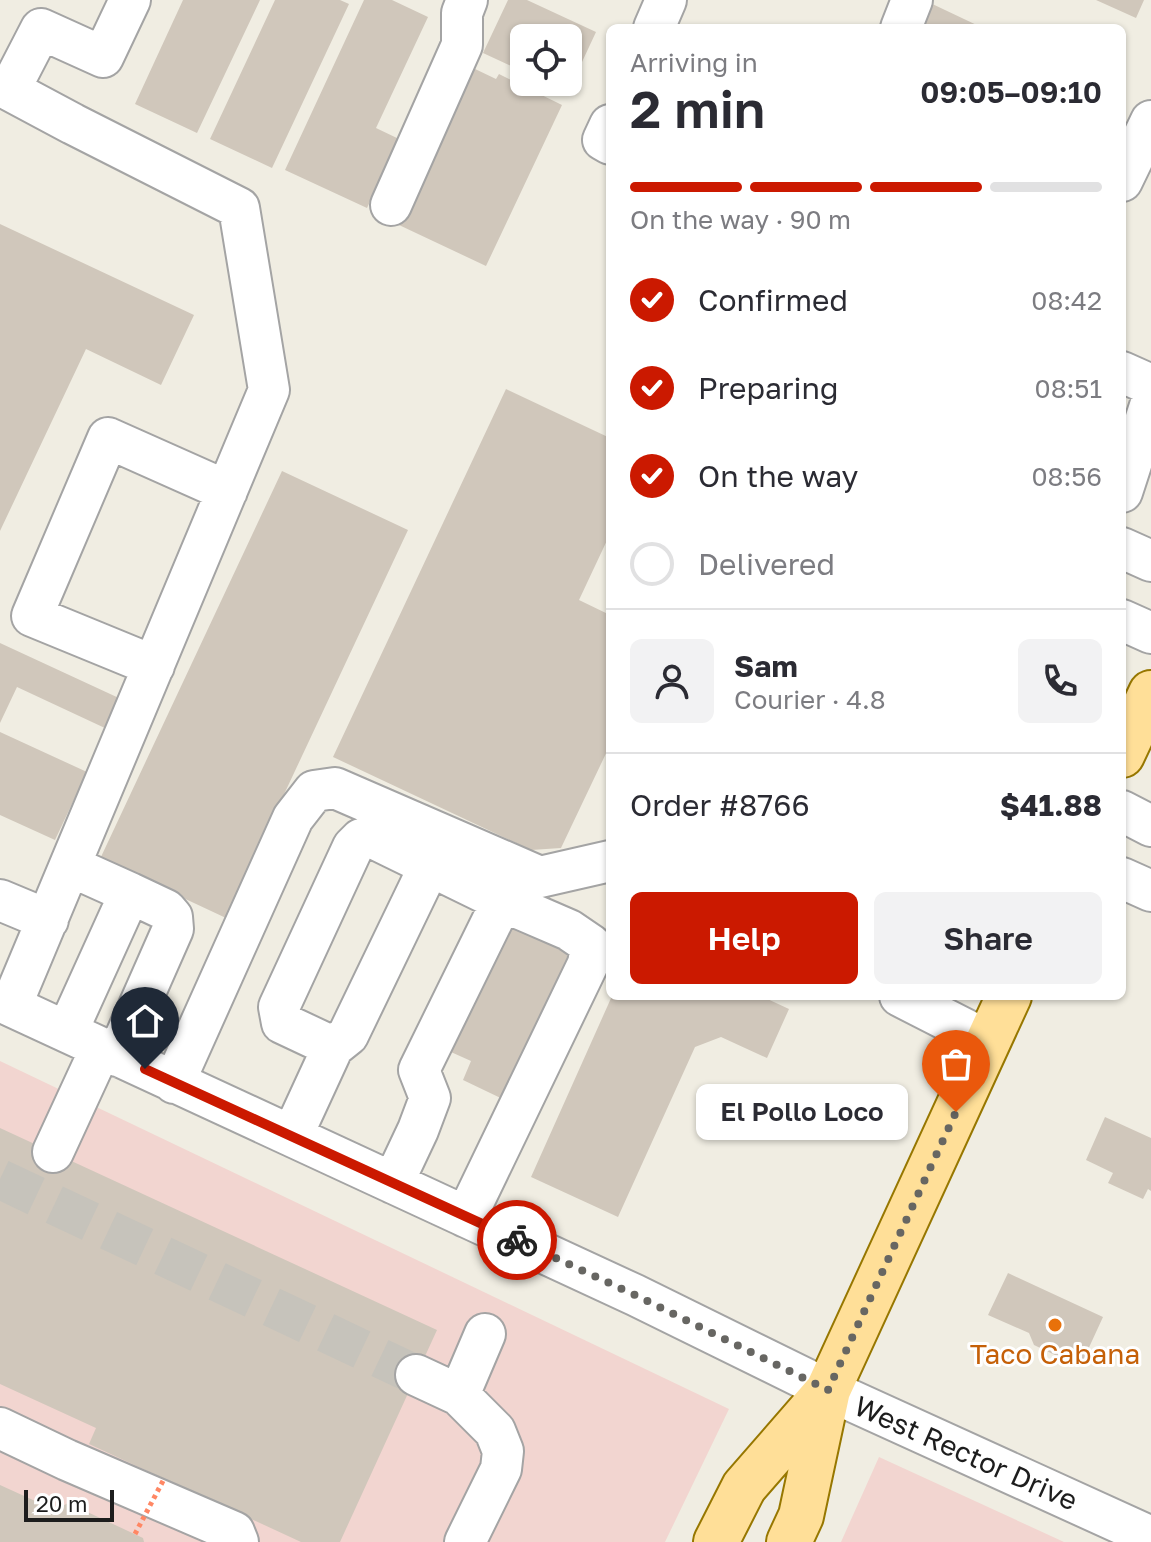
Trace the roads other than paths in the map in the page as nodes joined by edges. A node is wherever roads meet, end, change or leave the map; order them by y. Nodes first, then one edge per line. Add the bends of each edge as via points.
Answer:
1 (130, 0) edge
2 (666, 0) edge
3 (912, 0) edge
4 (457, 4) edge
5 (656, 24) edge
6 (903, 24) edge
7 (5, 87) edge
8 (1151, 121) edge
9 (1126, 173) edge
10 (391, 205) dead end
11 (1126, 374) edge
12 (1151, 385) edge
13 (1151, 403) edge
14 (1126, 480) edge
15 (227, 491) junction
16 (1126, 550) edge
17 (1151, 561) edge
18 (1126, 622) edge
19 (1151, 633) edge
20 (154, 666) junction
21 (1140, 697) edge
22 (1126, 742) edge
23 (1126, 813) edge
24 (1151, 826) edge
25 (606, 862) edge
26 (430, 865) junction
27 (70, 866) junction
28 (1126, 880) edge
29 (1151, 891) edge
30 (130, 893) junction
31 (0, 900) edge
32 (502, 901) junction
33 (48, 920) junction
34 (908, 1000) edge
35 (1007, 1000) edge
36 (6, 1004) edge
37 (988, 1041) junction
38 (95, 1046) junction
39 (333, 1047) junction
40 (174, 1083) junction
41 (292, 1136) junction
42 (53, 1152) dead end
43 (393, 1183) junction
44 (466, 1217) junction
45 (485, 1334) dead end
46 (416, 1375) tunnel mouth
47 (828, 1390) junction
48 (459, 1395) junction
49 (0, 1428) edge
50 (1151, 1537) edge
51 (238, 1542) edge
52 (465, 1542) edge
53 (716, 1542) edge
54 (789, 1542) edge

1 - 7 street via 103,57 41,29
2 - 5 street
3 - 6 street
4 - 10 street via 462,45
7 - 15 street via 239,208 269,390
8 - 9 street
11 - 12 street
13 - 14 street
15 - 20 street
15 - 20 street via 108,438 32,616
16 - 17 street
18 - 19 street
20 - 27 street
21 - 22 main road
23 - 24 street
25 - 40 street via 540,877 335,788 314,791 293,818
26 - 32 street
26 - 39 street via 348,1035
26 - 39 street via 371,837 353,847 279,1007 282,1023
27 - 30 street
27 - 33 street
28 - 29 street
30 - 38 street
30 - 38 street via 166,910 173,929
31 - 33 street
32 - 43 street via 419,1070 430,1098
32 - 44 street via 591,945 588,964
33 - 36 street
34 - 37 street
35 - 37 main road
36 - 38 street, West Rector Drive
37 - 47 main road
38 - 40 street, West Rector Drive
38 - 42 street
39 - 41 street
40 - 41 street, West Rector Drive
41 - 43 street, West Rector Drive
43 - 44 street, West Rector Drive
44 - 47 street, West Rector Drive
45 - 48 street
46 - 48 street
47 - 50 street, West Rector Drive
47 - 53 main road via 744,1487
47 - 54 main road via 801,1516
48 - 52 street via 495,1431 503,1451 501,1469
49 - 51 street via 234,1532

